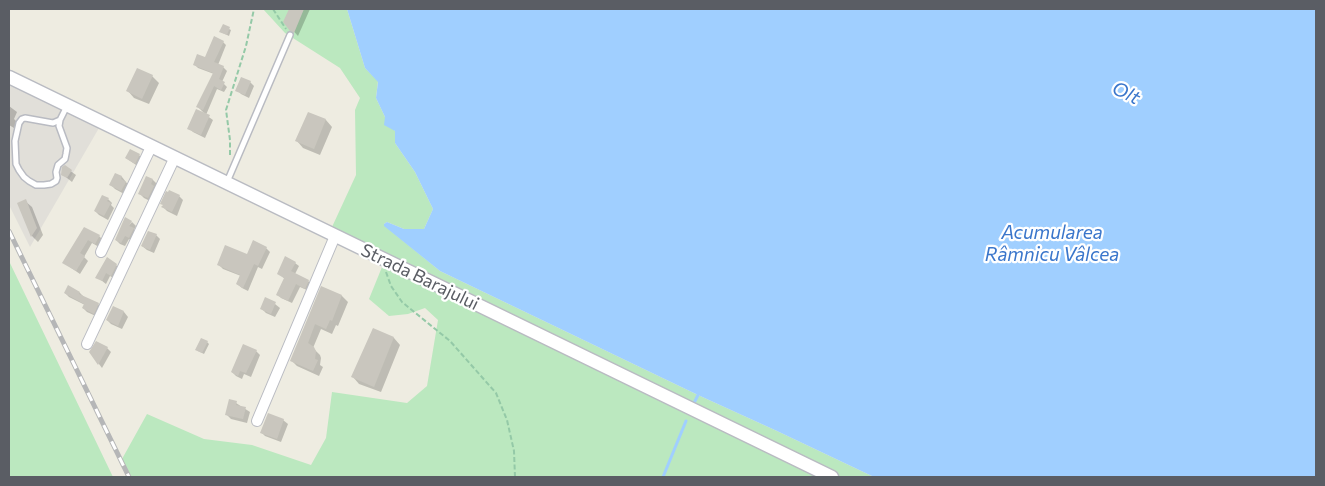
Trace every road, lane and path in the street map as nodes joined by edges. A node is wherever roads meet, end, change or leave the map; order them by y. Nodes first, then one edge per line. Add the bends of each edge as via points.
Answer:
1 (254, 9) edge
2 (273, 9) edge
3 (290, 35) joint
4 (9, 77) edge
5 (67, 106) junction
6 (60, 120) junction
7 (152, 147) junction
8 (174, 158) junction
9 (232, 170) junction
10 (227, 183) junction
11 (335, 236) junction
12 (101, 252) dead end
13 (380, 258) junction
14 (87, 344) dead end
15 (258, 421) dead end
16 (515, 477) edge
17 (832, 477) edge

1 - 9 path via 226,110
2 - 3 path
3 - 9 lane
4 - 5 street, Strada Barajului
5 - 6 lane
5 - 7 street, Strada Barajului
6 - 6 lane via 53,123 25,118 19,123 15,141 16,164 24,177 36,185 56,181 58,165 65,158 67,148
7 - 8 street, Strada Barajului
7 - 12 street
8 - 10 street, Strada Barajului
8 - 14 street
9 - 10 lane
10 - 11 street, Strada Barajului
11 - 13 street, Strada Barajului
11 - 15 street
13 - 16 path via 391,286 402,302 450,341 496,393 507,420 514,451
13 - 17 street, Strada Barajului

